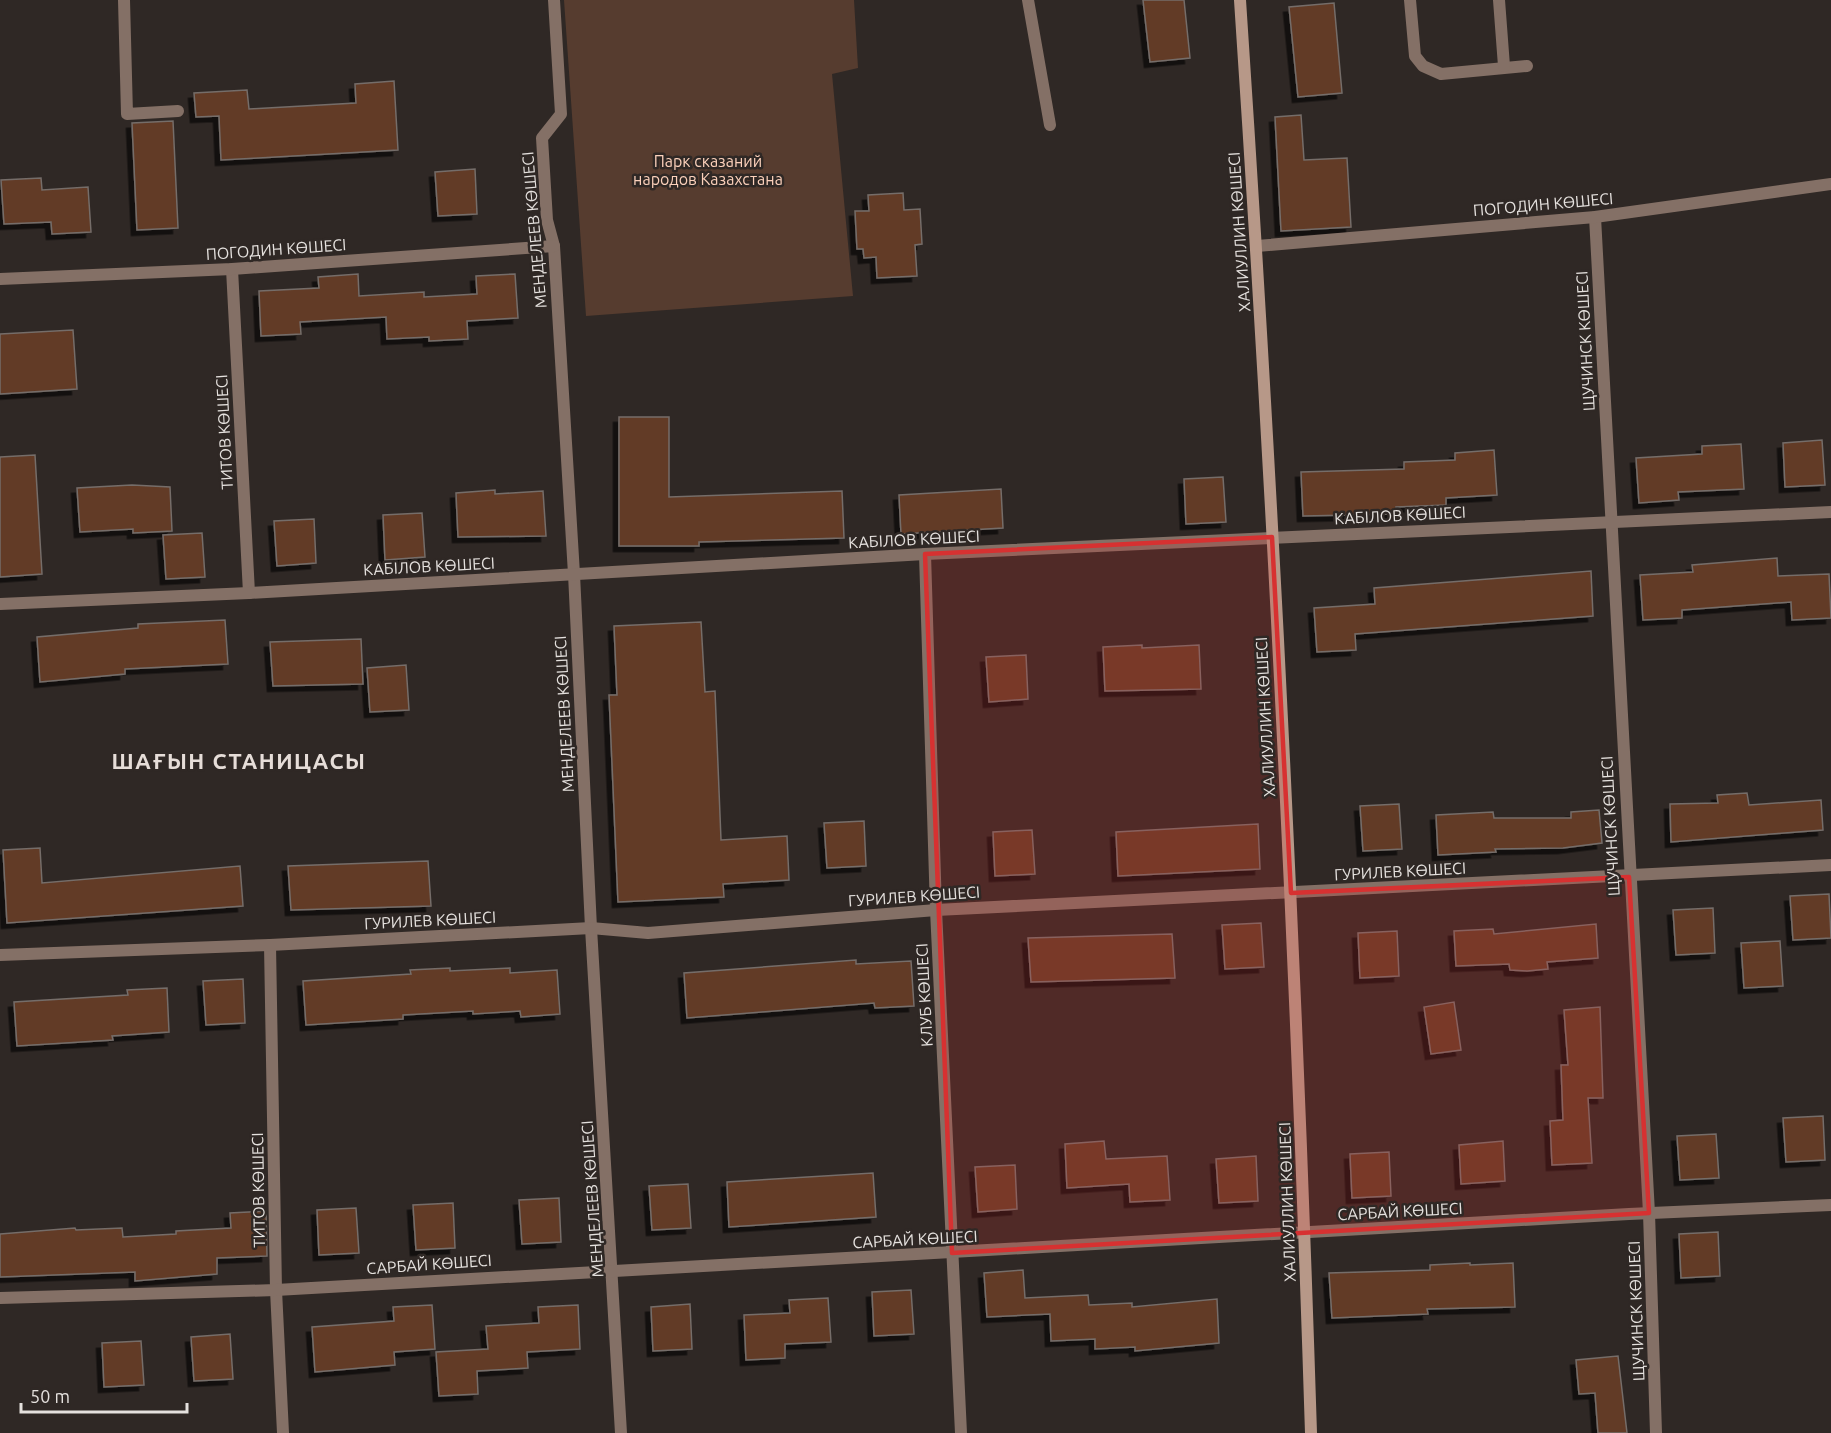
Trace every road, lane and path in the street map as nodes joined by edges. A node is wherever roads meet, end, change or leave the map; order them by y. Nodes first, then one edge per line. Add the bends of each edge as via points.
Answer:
1 (124, 0) edge
2 (554, 0) edge
3 (1028, 0) edge
4 (1240, 0) edge
5 (1410, 0) edge
6 (1499, 0) edge
7 (1504, 66) junction
8 (1527, 66) dead end
9 (178, 111) dead end
10 (1050, 125) dead end
11 (1831, 184) edge
12 (1594, 217) junction
13 (554, 246) junction
14 (1257, 246) junction
15 (232, 269) junction
16 (0, 279) edge
17 (1831, 512) edge
18 (1613, 522) junction
19 (1272, 537) junction
20 (925, 554) junction
21 (574, 574) junction
22 (249, 593) junction
23 (0, 604) edge
24 (1831, 865) edge
25 (1629, 877) junction
26 (1291, 893) junction
27 (936, 910) junction
28 (591, 928) junction
29 (270, 945) junction
30 (0, 955) edge
31 (1831, 1205) edge
32 (1649, 1213) junction
33 (1305, 1233) junction
34 (952, 1253) junction
35 (613, 1270) junction
36 (276, 1290) junction
37 (0, 1298) edge
38 (283, 1433) edge
39 (621, 1433) edge
40 (961, 1433) edge
41 (1311, 1433) edge
42 (1656, 1433) edge

1 - 9 street via 127,114
2 - 13 street, МЕНДЕЛЕЕВ КӨШЕСІ via 561,114 542,138 547,220
3 - 10 street
4 - 14 main road, ХАЛИУЛЛИН КӨШЕСІ
5 - 7 street via 1415,56 1423,66 1441,74
6 - 7 street
7 - 8 street
11 - 12 street, ПОГОДИН КӨШЕСІ
12 - 14 street, ПОГОДИН КӨШЕСІ
12 - 18 street, ЩУЧИНСК КӨШЕСІ
13 - 15 street, ПОГОДИН КӨШЕСІ
13 - 21 street, МЕНДЕЛЕЕВ КӨШЕСІ
14 - 19 main road, ХАЛИУЛЛИН КӨШЕСІ
15 - 16 street, ПОГОДИН КӨШЕСІ
15 - 22 street, ТИТОВ КӨШЕСІ
17 - 18 street, КАБІЛОВ КӨШЕСІ
18 - 19 street, КАБІЛОВ КӨШЕСІ
18 - 25 street, ЩУЧИНСК КӨШЕСІ
19 - 20 street, КАБІЛОВ КӨШЕСІ
19 - 26 main road, ХАЛИУЛЛИН КӨШЕСІ
20 - 21 street, КАБІЛОВ КӨШЕСІ
20 - 27 street, КЛУБ КӨШЕСІ
21 - 22 street, КАБІЛОВ КӨШЕСІ
21 - 28 street, МЕНДЕЛЕЕВ КӨШЕСІ
22 - 23 street, КАБІЛОВ КӨШЕСІ
24 - 25 street, ГУРИЛЕВ КӨШЕСІ
25 - 26 street, ГУРИЛЕВ КӨШЕСІ
25 - 32 street, ЩУЧИНСК КӨШЕСІ
26 - 27 street, ГУРИЛЕВ КӨШЕСІ
26 - 33 main road, ХАЛИУЛЛИН КӨШЕСІ
27 - 28 street, ГУРИЛЕВ КӨШЕСІ via 648,933
27 - 34 street, КЛУБ КӨШЕСІ
28 - 29 street, ГУРИЛЕВ КӨШЕСІ
28 - 35 street, МЕНДЕЛЕЕВ КӨШЕСІ
29 - 30 street, ГУРИЛЕВ КӨШЕСІ
29 - 36 street, ТИТОВ КӨШЕСІ
31 - 32 street, САРБАЙ КӨШЕСІ
32 - 33 street, САРБАЙ КӨШЕСІ
32 - 42 street, ЩУЧИНСК КӨШЕСІ
33 - 34 street, САРБАЙ КӨШЕСІ
33 - 41 main road, ХАЛИУЛЛИН КӨШЕСІ
34 - 35 street, САРБАЙ КӨШЕСІ
34 - 40 street, КЛУБ КӨШЕСІ
35 - 36 street, САРБАЙ КӨШЕСІ
35 - 39 street, МЕНДЕЛЕЕВ КӨШЕСІ
36 - 37 street, САРБАЙ КӨШЕСІ
36 - 38 street, ТИТОВ КӨШЕСІ

